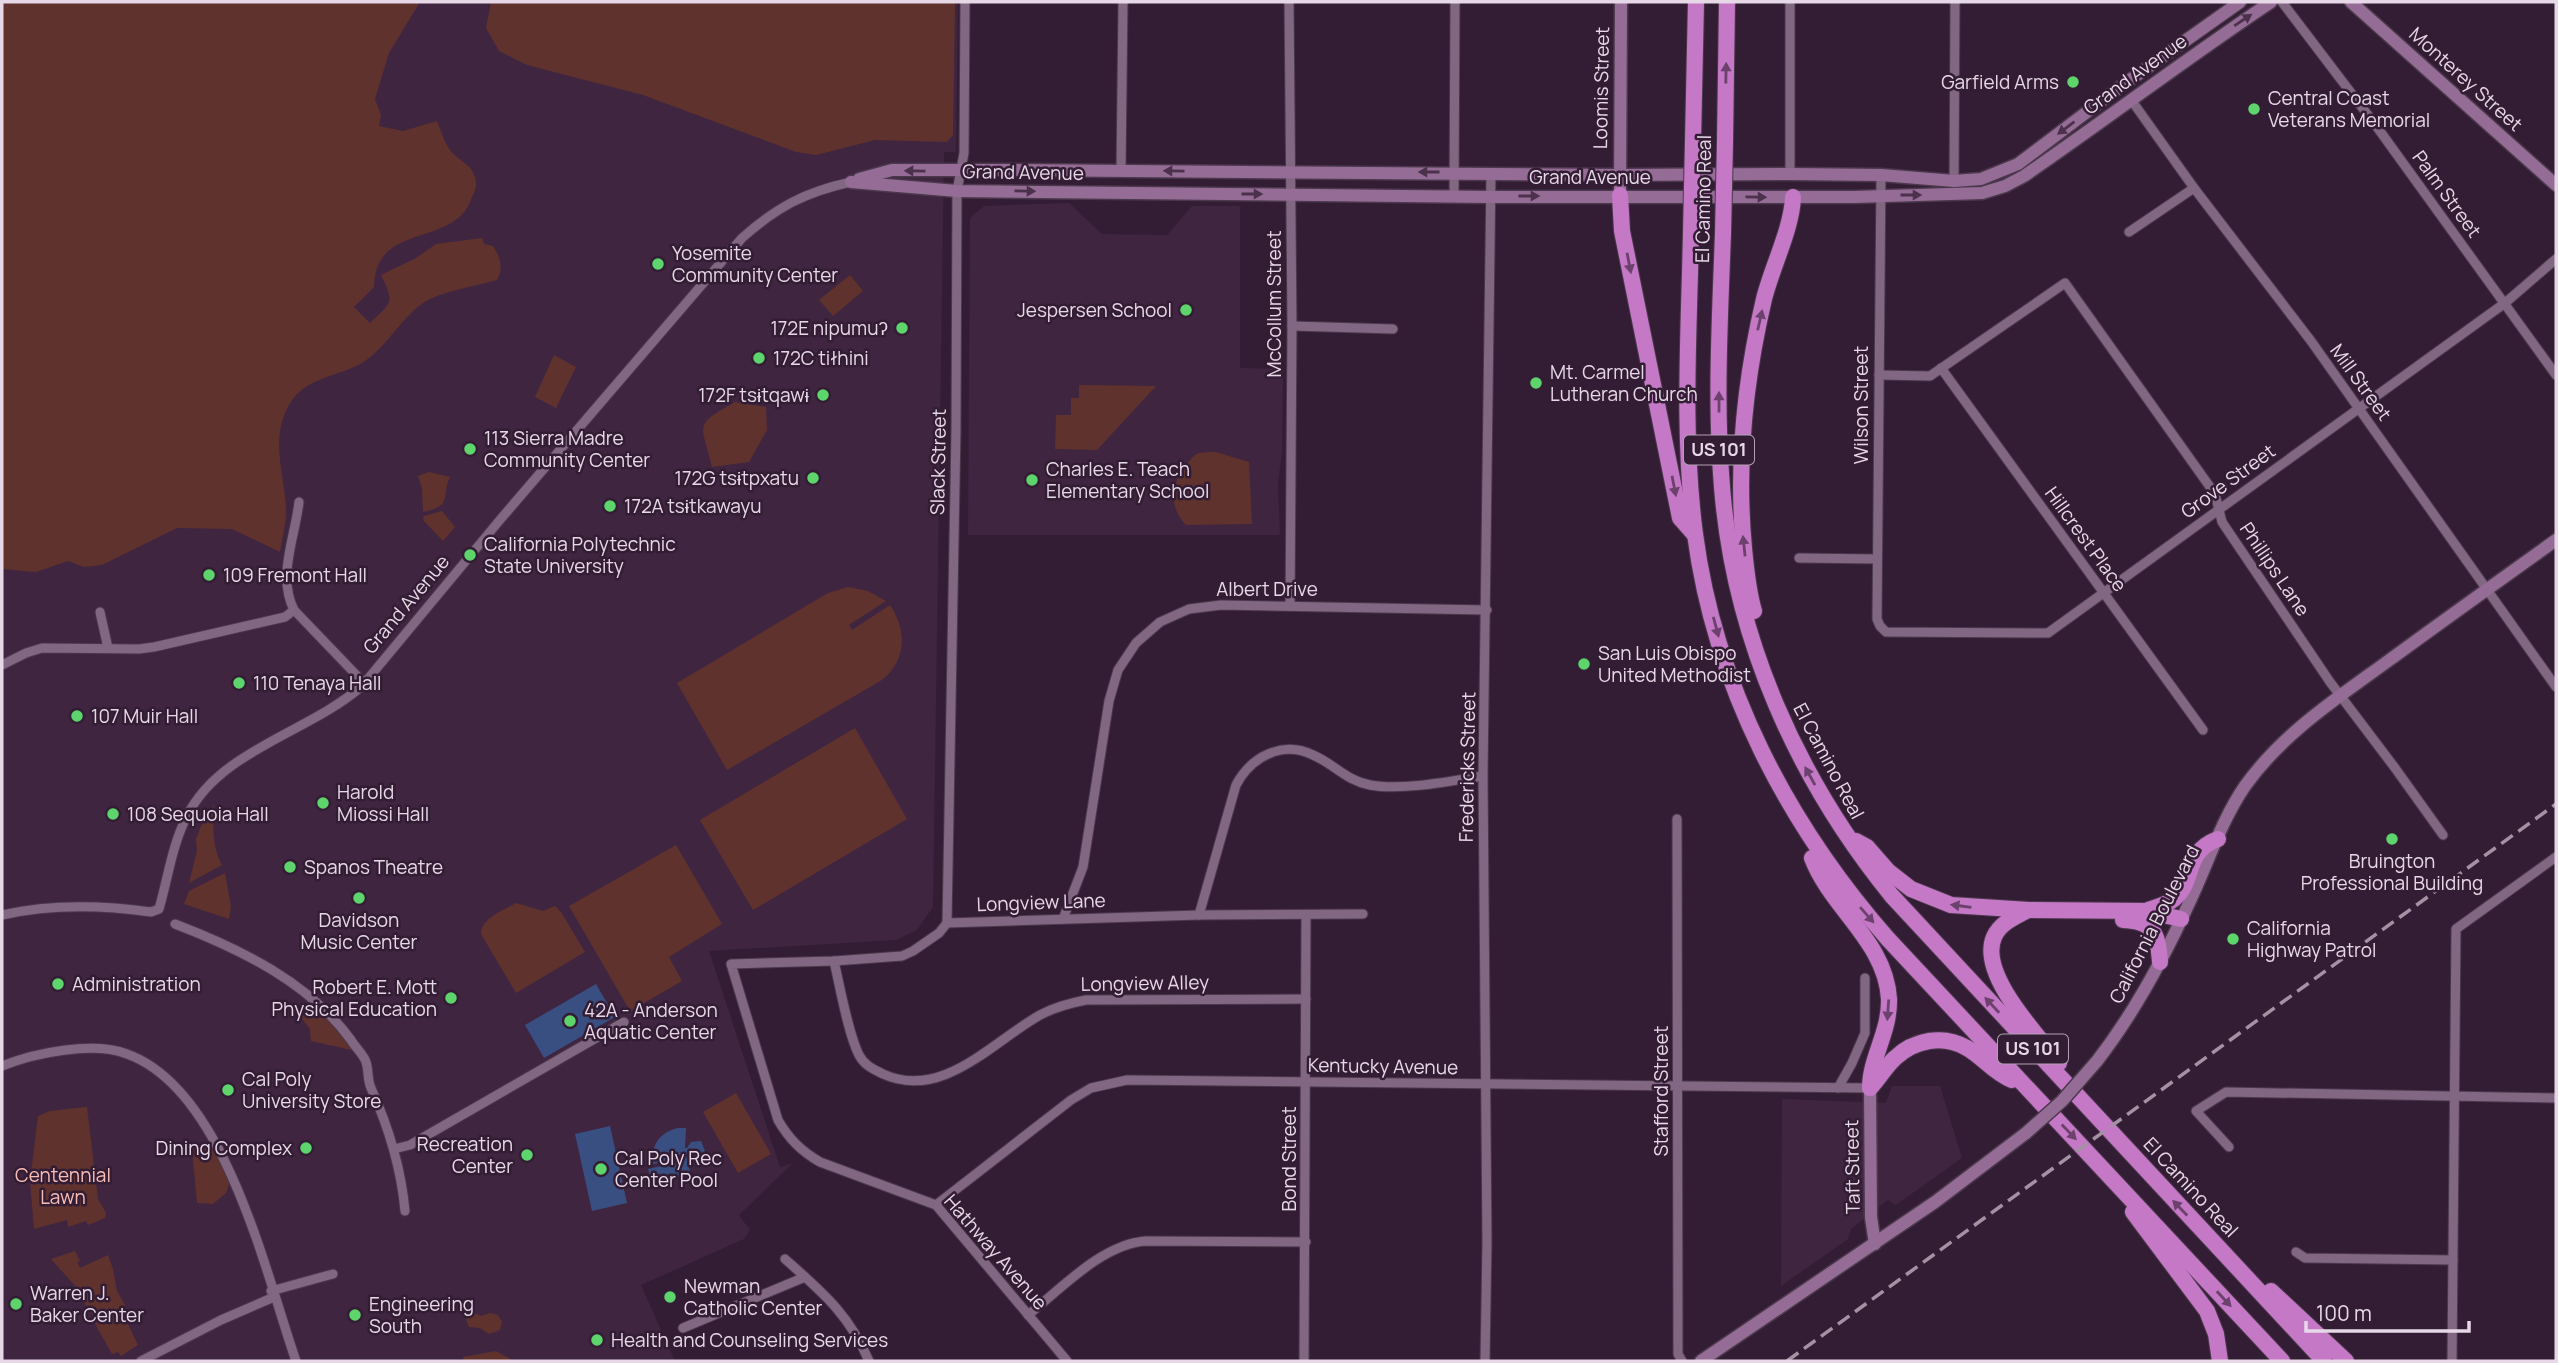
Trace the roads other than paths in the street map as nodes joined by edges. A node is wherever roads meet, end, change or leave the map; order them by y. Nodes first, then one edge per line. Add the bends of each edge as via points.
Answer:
1 (965, 2) edge
2 (1123, 2) edge
3 (1289, 2) edge
4 (1455, 2) edge
5 (1621, 2) edge
6 (1696, 2) edge
7 (1727, 2) edge
8 (1790, 2) edge
9 (1955, 2) edge
10 (2240, 2) edge
11 (2271, 2) edge
12 (2282, 2) edge
13 (2351, 2) edge
14 (2120, 87) junction
15 (2132, 102) junction
16 (1121, 170) junction
17 (959, 171) junction
18 (1291, 172) junction
19 (1454, 173) junction
20 (1491, 173) junction
21 (1790, 174) junction
22 (1619, 175) junction
23 (1881, 175) junction
24 (1954, 181) junction
25 (851, 182) junction
26 (2556, 184) edge
27 (2194, 188) junction
28 (957, 191) junction
29 (1291, 194) junction
30 (1620, 195) junction
31 (1454, 196) junction
32 (1490, 197) junction
33 (1794, 197) junction
34 (1881, 197) junction
35 (2129, 232) dead end
36 (2556, 259) edge
37 (2505, 303) junction
38 (1292, 326) junction
39 (1393, 329) dead end
40 (1941, 368) junction
41 (1879, 375) junction
42 (2556, 375) edge
43 (2360, 409) junction
44 (299, 502) dead end
45 (2217, 509) junction
46 (1695, 536) junction
47 (2556, 540) edge
48 (1799, 558) dead end
49 (1877, 559) junction
50 (2487, 590) junction
51 (2104, 593) junction
52 (1290, 606) junction
53 (294, 610) junction
54 (1487, 610) junction
55 (100, 612) dead end
56 (1886, 632) joint
57 (108, 648) junction
58 (1759, 662) junction
59 (2, 665) edge
60 (364, 683) junction
61 (2556, 687) edge
62 (2342, 695) junction
63 (2203, 730) dead end
64 (1483, 776) junction
65 (1677, 819) dead end
66 (1845, 834) junction
67 (2443, 835) dead end
68 (2218, 839) junction
69 (1811, 841) junction
70 (2556, 857) edge
71 (2029, 910) junction
72 (2053, 910) junction
73 (2146, 911) junction
74 (1363, 914) dead end
75 (2, 915) edge
76 (1199, 915) junction
77 (1306, 915) junction
78 (1063, 919) junction
79 (2181, 919) junction
80 (947, 923) junction
81 (175, 925) dead end
82 (834, 961) junction
83 (2160, 962) junction
84 (1865, 978) dead end
85 (313, 982) dead end
86 (304, 990) junction
87 (1306, 999) junction
88 (624, 1021) dead end
89 (2, 1066) edge
90 (1306, 1083) junction
91 (1485, 1084) junction
92 (2022, 1084) junction
93 (1679, 1087) junction
94 (1838, 1088) junction
95 (1870, 1088) junction
96 (2075, 1093) junction
97 (2454, 1097) junction
98 (2556, 1098) edge
99 (2229, 1147) dead end
100 (394, 1149) junction
101 (2124, 1190) junction
102 (936, 1205) junction
103 (405, 1211) dead end
104 (1306, 1242) junction
105 (1875, 1244) junction
106 (2296, 1252) dead end
107 (2227, 1257) junction
108 (785, 1259) dead end
109 (2453, 1260) junction
110 (333, 1274) dead end
111 (805, 1276) junction
112 (272, 1294) junction
113 (1028, 1315) junction
114 (683, 1328) dead end
115 (141, 1361) edge
116 (296, 1361) edge
117 (869, 1361) edge
118 (1067, 1361) edge
119 (1304, 1361) edge
120 (1485, 1361) edge
121 (1682, 1361) edge
122 (1701, 1361) edge
123 (2220, 1361) edge
124 (2282, 1361) edge
125 (2324, 1361) edge
126 (2346, 1361) edge
127 (2452, 1361) edge

1 - 17 street, Slack Street via 964,153
2 - 16 street
3 - 18 street, McCollum Street
4 - 19 street
5 - 22 street, Loomis Street
6 - 46 highway, El Camino Real / US 101, bridge via 1689,454
58 -> 7 highway, El Camino Real / US 101, bridge via 1732,565 1722,487 1719,406
8 - 21 street
9 - 24 street
10 - 14 street, Grand Avenue
15 -> 11 street, Grand Avenue via 2162,76
12 - 37 street, Palm Street
13 - 26 street, Monterey Street
14 - 15 street
14 -> 24 street, Grand Avenue via 2018,164 1982,179
15 - 27 street, Mill Street
34 -> 15 street, Grand Avenue via 1966,195 2005,187
16 - 17 street, Grand Avenue
18 -> 16 street, Grand Avenue
17 -> 25 street, Grand Avenue via 892,170
17 - 28 street, Slack Street
19 -> 18 street, Grand Avenue
18 - 29 street, McCollum Street
19 - 20 street, Grand Avenue
19 - 31 street
20 - 22 street, Grand Avenue
20 - 32 street, Fredericks Street
21 - 22 street, Grand Avenue
21 - 23 street, Grand Avenue
21 - 33 street
22 - 30 street, Loomis Street
23 - 24 street, Grand Avenue
23 - 34 street, Wilson Street
25 - 28 street, Grand Avenue
25 - 60 street, Grand Avenue via 793,200 742,238
27 - 35 street
27 - 43 street, Mill Street
28 -> 29 street, Grand Avenue
28 - 80 street, Slack Street
29 - 31 street, Grand Avenue
29 - 38 street, McCollum Street
32 -> 30 street, Grand Avenue
30 -> 33 street, Grand Avenue
30 -> 46 highway via 1622,231 1680,518
31 - 32 street, Grand Avenue
32 - 54 street, Fredericks Street
33 - 34 street, Grand Avenue
58 -> 33 highway via 1759,631 1743,534 1743,430 1759,322 1793,214
34 - 41 street, Wilson Street
36 - 37 street, Grove Street
37 - 42 street, Palm Street
37 - 43 street, Grove Street
38 - 39 street
38 - 52 street, McCollum Street
40 - 41 street via 1930,376
40 - 45 street, Phillips Lane via 2064,283 2215,494
40 - 51 street, Hillcrest Place
41 - 49 street, Wilson Street
43 - 45 street, Grove Street
43 - 50 street, Mill Street
44 - 53 street via 286,576
45 - 51 street, Grove Street
45 - 62 street, Phillips Lane via 2222,523
46 -> 69 highway, El Camino Real / US 101 via 1718,636 1741,704
47 - 50 street, California Boulevard
48 - 49 street
49 - 56 street, Wilson Street via 1877,619
50 - 61 street, Mill Street
50 - 62 street, California Boulevard
51 - 56 street, Grove Street via 2048,633
51 - 63 street, Hillcrest Place
52 - 54 street, Albert Drive
52 - 78 street, Albert Drive via 1189,609 1160,622 1136,643 1118,670 1109,701 1083,867
53 - 57 street via 285,617 154,647
53 - 60 street
54 - 64 street, Fredericks Street
55 - 57 street
57 - 59 street via 42,648
66 -> 58 highway, El Camino Real / US 101 via 1799,757
60 - 75 street, Grand Avenue via 340,703 228,768 208,785 178,838 159,909 45,908
62 - 67 street, Phillips Lane
62 - 68 street, California Boulevard via 2306,720 2260,767
64 - 76 street via 1382,787 1353,780 1302,751 1281,750 1259,758 1236,785
64 - 91 street, Fredericks Street
65 - 93 street, Stafford Street
71 -> 66 highway via 1964,907 1927,897 1899,881 1867,847
96 -> 66 highway, El Camino Real / US 101 via 1892,897
68 - 73 highway via 2204,844 2197,853 2176,898
68 - 79 street, California Boulevard
69 -> 92 highway, El Camino Real / US 101 via 1866,914
69 -> 95 highway via 1812,860 1877,955 1886,982 1887,1024 1870,1074
70 - 97 street via 2456,929
71 - 72 highway
71 - 96 highway via 2011,919 1994,937 1993,968
72 - 73 highway
72 - 83 highway via 2069,919 2146,923 2156,936
73 - 79 highway
74 - 77 street, Longview Lane
76 - 77 street, Longview Lane
76 - 78 street, Longview Lane
77 - 87 street, Bond Street
78 - 80 street, Longview Lane
79 - 83 street, California Boulevard
80 - 82 street via 902,956
81 - 86 street via 230,946
82 - 87 street, Longview Alley via 859,1055 872,1069 907,1083 949,1074 1041,1014 1070,1003
82 - 102 street, Hathway Avenue via 731,964 778,1120 788,1137 820,1163
83 - 105 street, California Boulevard, bridge via 2132,1013 2062,1101 1991,1161
84 - 94 street via 1865,1033
85 - 86 street
86 - 100 street via 366,1062 367,1079
87 - 90 street, Bond Street
88 - 100 street via 410,1145
89 - 112 street via 20,1059 97,1049 126,1053 167,1080 192,1108 224,1160
90 - 91 street, Kentucky Avenue
90 - 102 street, Kentucky Avenue via 1128,1080 1091,1088
90 - 104 street, Bond Street
91 - 93 street, Kentucky Avenue
91 - 120 street, Fredericks Street
92 - 95 highway via 2006,1078 1966,1048 1934,1040 1903,1051
92 -> 101 highway, El Camino Real / US 101
93 - 94 street, Kentucky Avenue
93 - 121 street, Stafford Street via 1678,1353
94 - 95 street, Kentucky Avenue
95 - 105 street, Taft Street
107 -> 96 highway, El Camino Real / US 101
97 - 98 street
97 - 99 street via 2227,1091 2196,1111
97 - 109 street
100 - 103 street
101 - 123 highway via 2135,1216 2207,1311
101 -> 124 highway, El Camino Real / US 101
102 - 113 street, Hathway Avenue
104 - 113 street via 1128,1243 1103,1255
104 - 119 street, Bond Street
105 - 122 street, California Boulevard
106 - 109 street via 2305,1258
107 - 125 highway, El Camino Real / US 101
107 - 126 highway
108 - 111 street
109 - 127 street
110 - 112 street
111 - 114 street
111 - 117 street via 839,1309
112 - 115 street
112 - 116 street
113 - 118 street, Hathway Avenue

